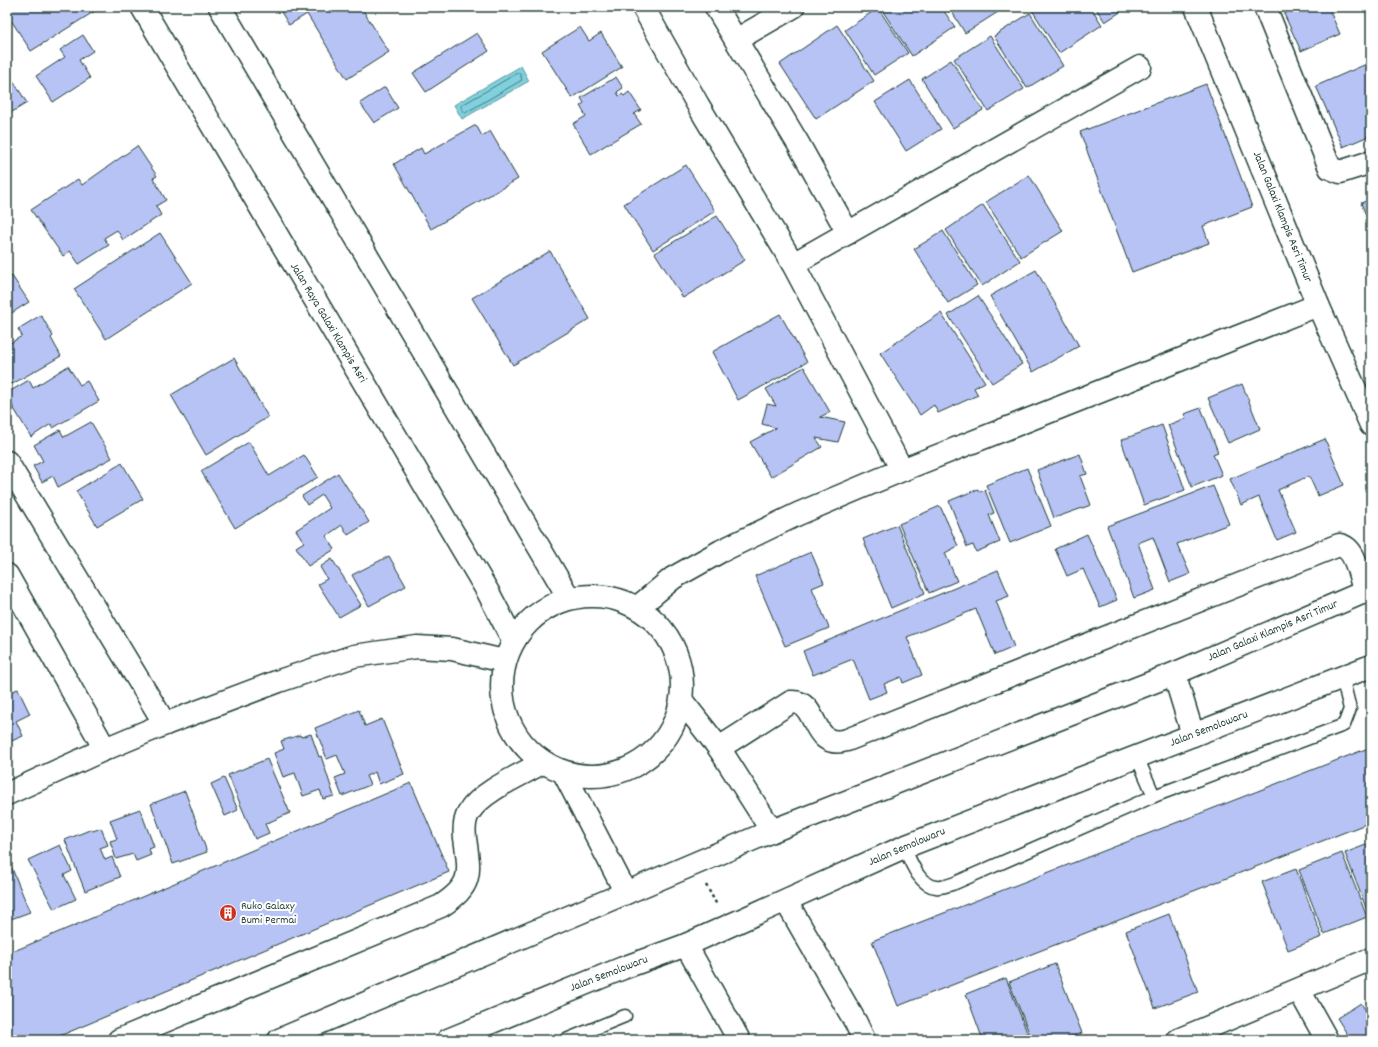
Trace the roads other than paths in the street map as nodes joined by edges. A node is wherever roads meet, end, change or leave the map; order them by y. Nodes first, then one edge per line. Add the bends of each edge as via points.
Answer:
1 (142, 7) edge
2 (220, 7) edge
3 (643, 7) edge
4 (716, 7) edge
5 (793, 7) edge
6 (1196, 7) edge
7 (1265, 7) edge
8 (736, 40) junction
9 (1140, 66) dead end
10 (1371, 162) edge
11 (848, 233) junction
12 (793, 264) junction
13 (1318, 305) junction
14 (1371, 425) edge
15 (7, 462) edge
16 (902, 470) junction
17 (7, 575) edge
18 (1368, 590) edge
19 (569, 598) junction
20 (638, 607) junction
21 (514, 640) junction
22 (504, 661) junction
23 (1371, 666) edge
24 (1342, 677) junction
25 (1177, 679) junction
26 (682, 701) junction
27 (165, 724) junction
28 (1192, 735) junction
29 (105, 748) junction
30 (719, 748) junction
31 (1136, 757) junction
32 (542, 763) junction
33 (564, 773) junction
34 (7, 794) edge
35 (1154, 796) junction
36 (772, 831) junction
37 (904, 847) junction
38 (626, 893) junction
39 (786, 901) junction
40 (686, 945) junction
41 (1371, 959) edge
42 (1299, 990) junction
43 (625, 1016) dead end
44 (119, 1040) edge
45 (278, 1040) edge
46 (448, 1040) edge
47 (566, 1040) edge
48 (739, 1040) edge
49 (864, 1040) edge
50 (1178, 1040) edge
51 (1327, 1040) edge

1 - 21 street, Jalan Raya Galaxi Klampis Asri
2 - 19 street
3 - 12 street
4 - 8 street
5 - 8 street
6 - 13 street, Jalan Galaxi Klampis Asri Timur
7 - 10 street via 1330,168 1340,172
8 - 11 street
9 - 11 street
11 - 12 street
12 - 16 street
13 - 14 street, Jalan Galaxi Klampis Asri Timur
13 - 16 street
15 - 27 street
16 - 20 street via 798,514 721,551 673,578
17 - 29 street
18 - 25 street, Jalan Galaxi Klampis Asri Timur
18 - 30 street via 1352,554 1339,545 847,740 839,742 826,739 818,730 808,710 802,704 791,702
19 - 20 street via 604,596
19 - 21 street via 537,614
20 - 26 street via 659,625 675,648 682,674
21 - 22 street
22 - 27 street via 452,649 417,647 354,656
22 - 32 street via 500,684 508,722 524,748
23 - 24 street, Jalan Semolowaru
24 - 28 street, Jalan Semolowaru
24 - 35 lane via 1350,709 1344,725
25 - 28 street
25 - 36 street, Jalan Galaxi Klampis Asri Timur
26 - 30 street
26 - 33 street via 673,726 659,747 639,764 615,774 589,777
27 - 29 street
28 - 31 street, Jalan Semolowaru
29 - 34 street
30 - 36 street
31 - 35 lane
31 - 37 street, Jalan Semolowaru
32 - 33 street
32 - 44 street via 486,795 468,812 464,828 468,873 466,884 460,892 441,906
33 - 38 street
35 - 37 lane via 942,887 937,888 925,883
36 - 38 street, Jalan Galaxi Klampis Asri Timur
37 - 39 street, Jalan Semolowaru
38 - 45 street, Jalan Galaxi Klampis Asri Timur
39 - 40 street, Jalan Semolowaru
39 - 49 street
40 - 46 street, Jalan Semolowaru
40 - 48 street
41 - 42 street
42 - 50 street
42 - 51 street
43 - 47 lane

